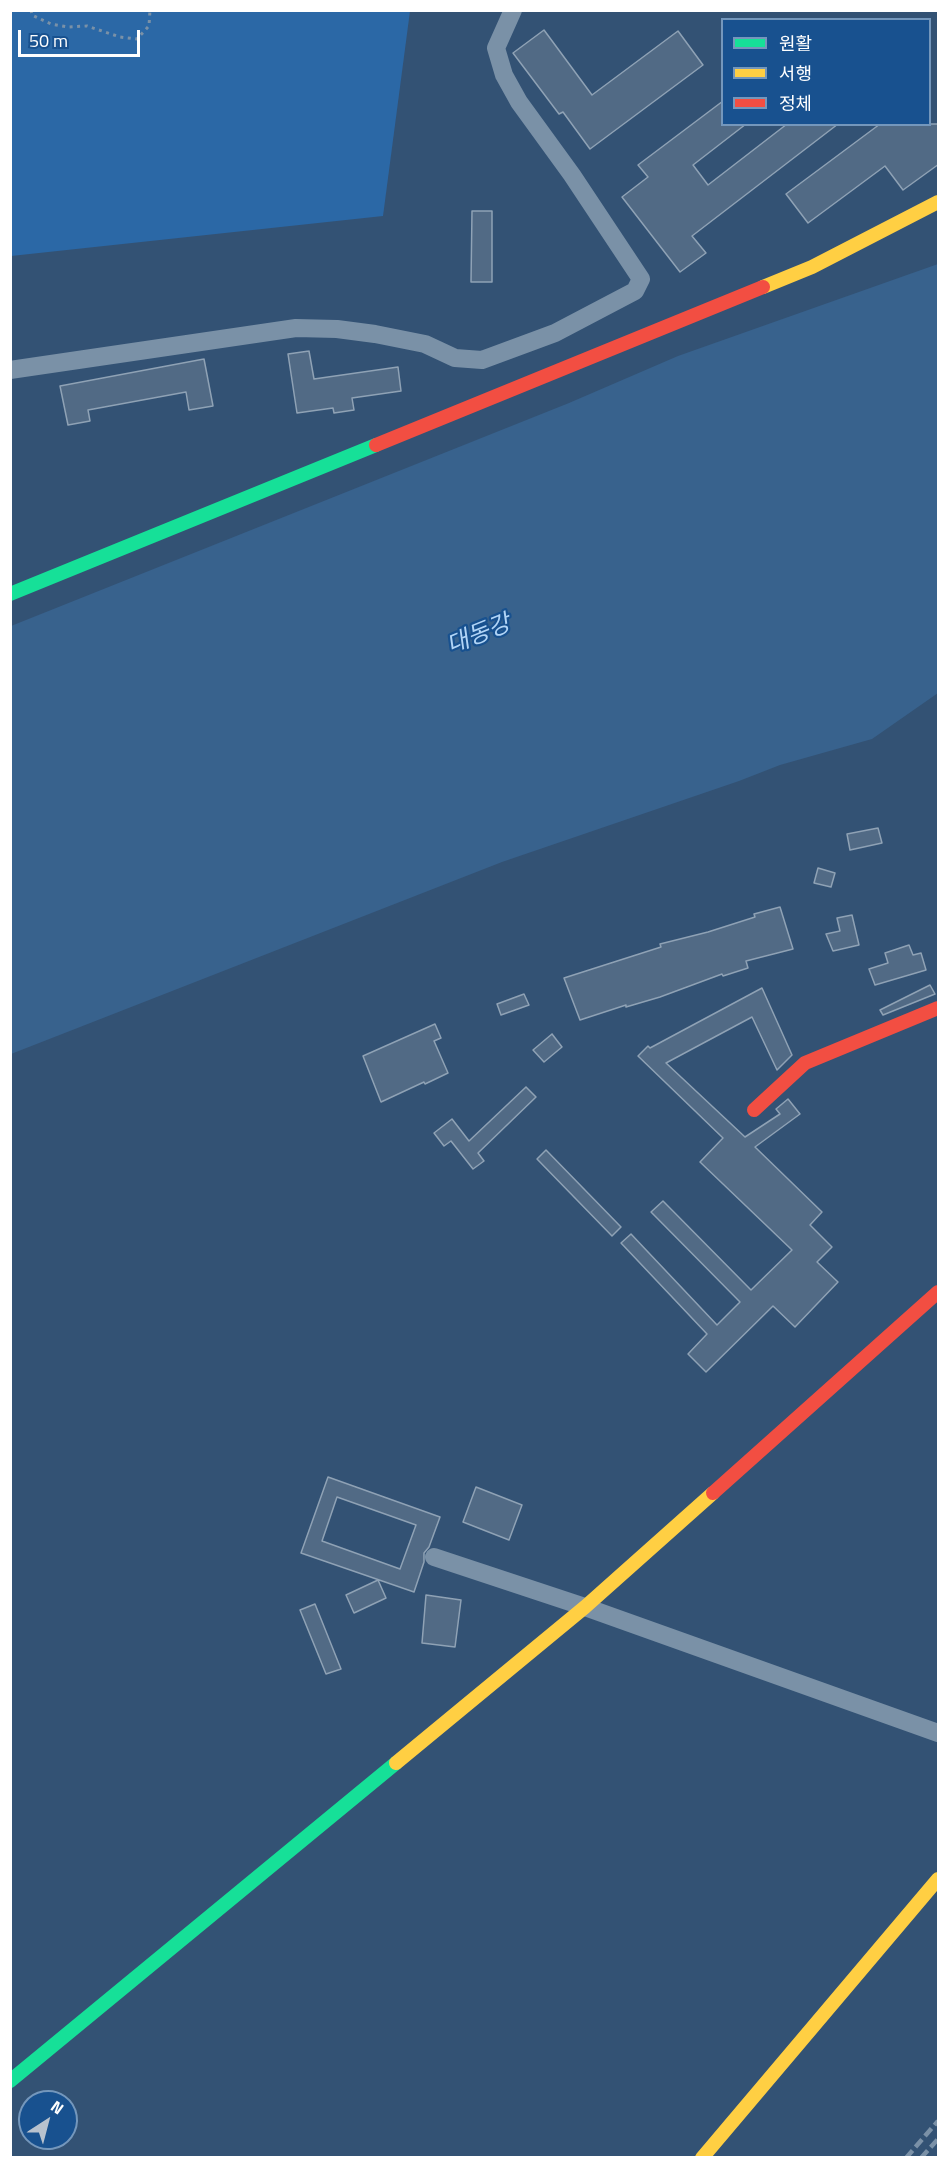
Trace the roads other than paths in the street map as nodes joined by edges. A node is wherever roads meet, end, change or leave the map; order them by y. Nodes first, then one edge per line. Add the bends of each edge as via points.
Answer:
1 (513, 10) edge
2 (939, 202) edge
3 (10, 370) edge
4 (10, 594) edge
5 (939, 1008) edge
6 (754, 1110) dead end
7 (939, 1292) edge
8 (434, 1557) dead end
9 (585, 1607) junction
10 (939, 1734) edge
11 (939, 1879) edge
12 (10, 2081) edge
13 (702, 2157) edge

1 - 3 street via 496,48 504,75 640,279 635,291 555,333 482,360 455,358 425,345 375,334 296,328
2 - 4 street via 812,267
5 - 6 street via 804,1063
7 - 9 street
8 - 9 street
9 - 10 street
9 - 12 street
11 - 13 street

